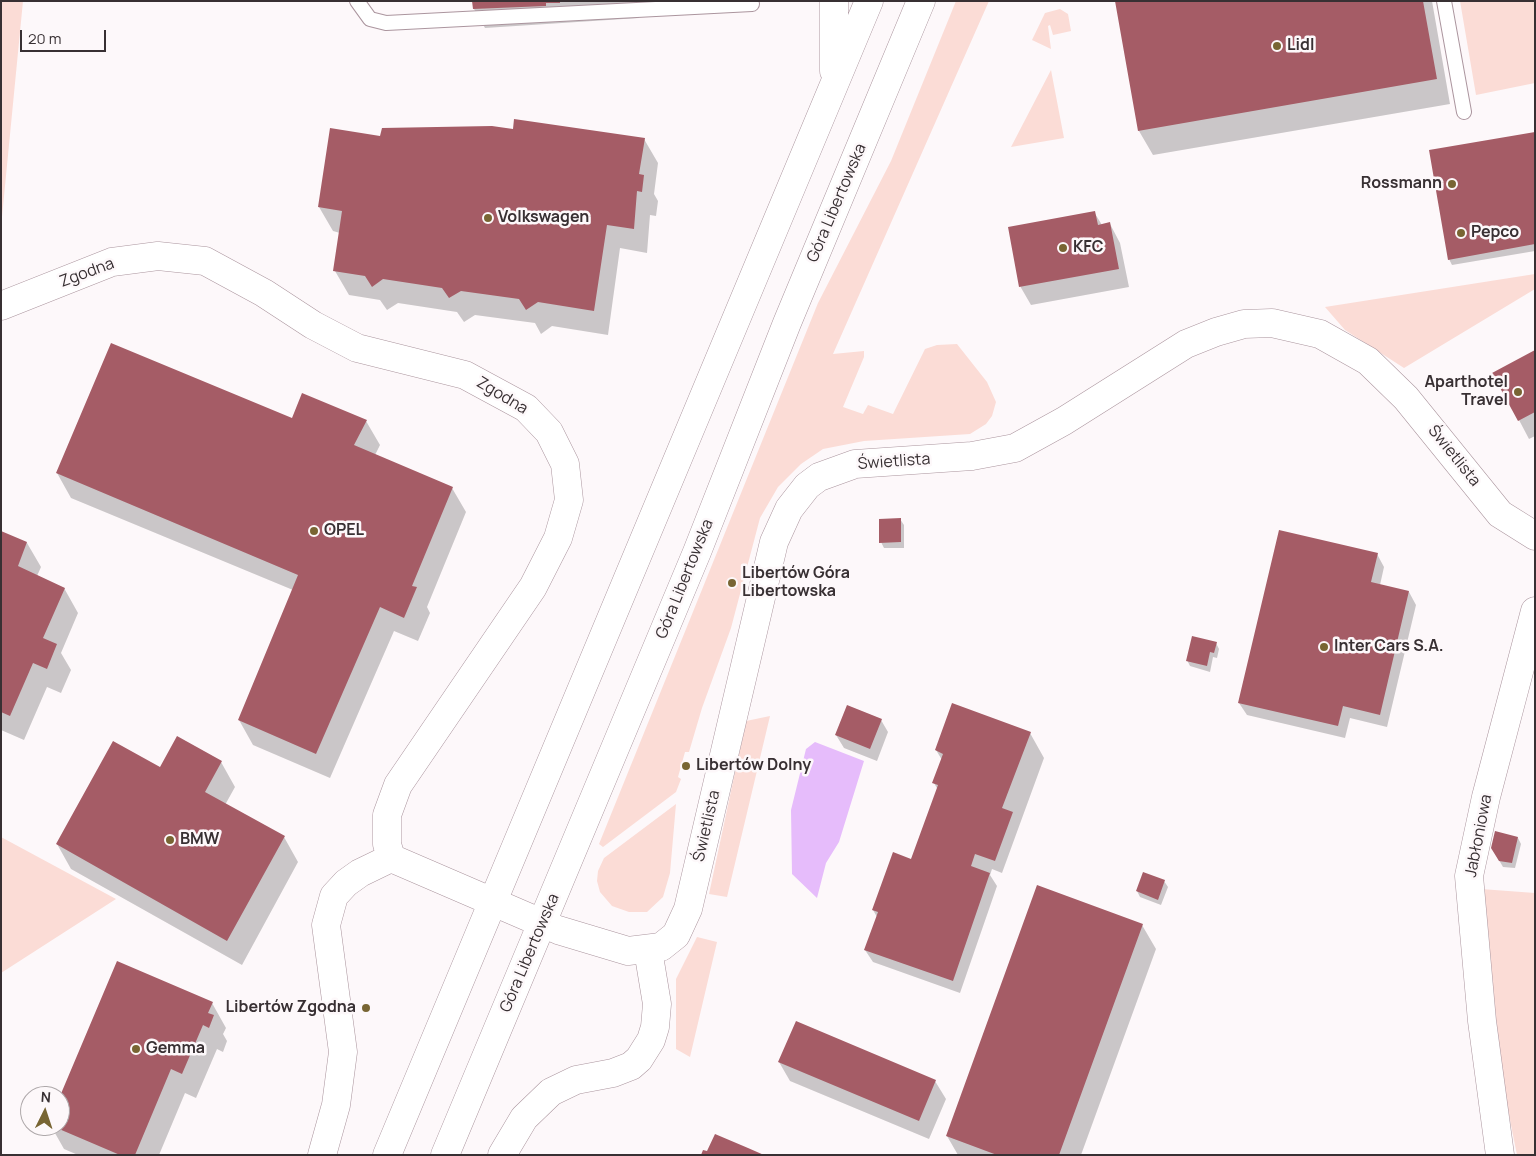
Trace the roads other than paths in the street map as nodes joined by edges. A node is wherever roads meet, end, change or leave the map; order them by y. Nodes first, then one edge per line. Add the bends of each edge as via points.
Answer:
1 (356, 1) edge
2 (834, 1) edge
3 (869, 1) edge
4 (921, 1) edge
5 (1444, 1) edge
6 (752, 4) dead end
7 (834, 82) junction
8 (1464, 112) dead end
9 (1, 306) edge
10 (1535, 536) edge
11 (1535, 611) edge
12 (391, 858) junction
13 (493, 903) junction
14 (542, 924) junction
15 (648, 950) junction
16 (322, 1155) edge
17 (387, 1155) edge
18 (446, 1155) edge
19 (502, 1155) edge
20 (1500, 1155) edge

1 - 6 lane via 370,19 386,23
2 - 7 main road
3 - 7 main road
4 - 14 main road, Góra Libertowska
5 - 8 lane
7 - 13 main road
9 - 12 main road, Zgodna via 112,262 158,256 205,261 357,348 465,375 526,408 549,432 565,464 569,500 558,538 533,587 398,785 387,815 387,844
10 - 15 main road, Świetlista via 1500,514 1412,405 1368,361 1320,334 1272,323 1244,324 1186,344 1015,448 972,456 855,464 819,477 807,486 789,509 768,562 688,909 676,935 669,942
11 - 20 main road, Jabłoniowa via 1486,797 1469,876 1482,1021
12 - 13 main road
12 - 16 main road via 346,883 334,896 328,910 329,962 343,1052 336,1105
13 - 14 main road, Świetlista
13 - 17 main road
14 - 15 main road, Świetlista via 617,948
14 - 18 main road, Góra Libertowska
15 - 19 main road via 657,1004 655,1027 645,1050 631,1066 576,1080 551,1092 524,1118

